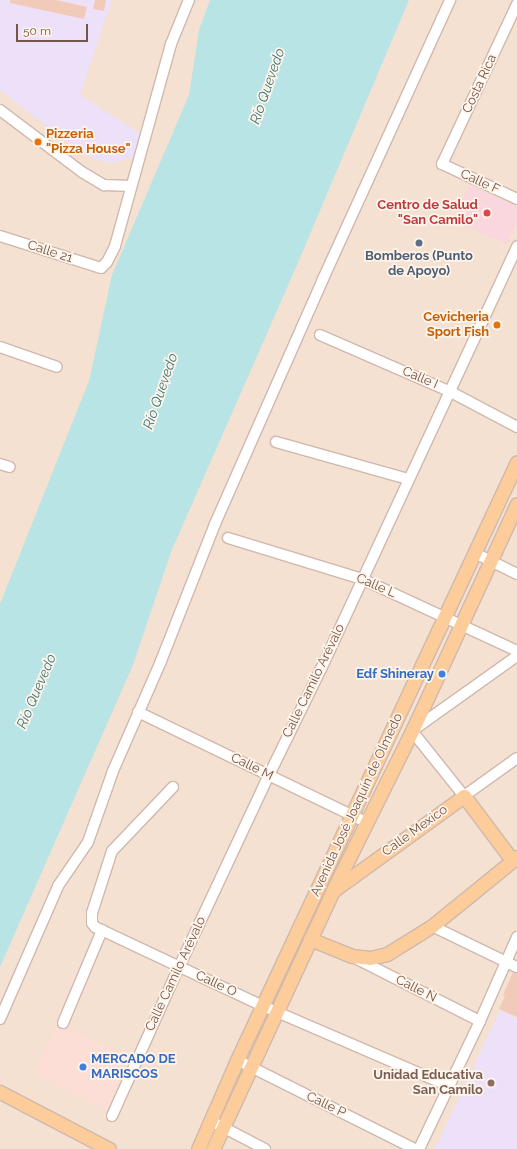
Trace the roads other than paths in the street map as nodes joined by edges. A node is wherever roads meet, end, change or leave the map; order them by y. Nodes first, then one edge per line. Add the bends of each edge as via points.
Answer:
1 (189, 0) edge
2 (450, 0) edge
3 (517, 4) edge
4 (0, 110) edge
5 (442, 164) joint
6 (131, 186) junction
7 (517, 199) edge
8 (0, 236) edge
9 (517, 246) edge
10 (320, 335) dead end
11 (0, 347) edge
12 (57, 367) dead end
13 (449, 391) junction
14 (517, 427) edge
15 (276, 442) dead end
16 (517, 462) edge
17 (0, 464) edge
18 (10, 467) dead end
19 (408, 479) junction
20 (502, 494) junction
21 (517, 501) edge
22 (517, 504) edge
23 (228, 538) dead end
24 (475, 553) junction
25 (490, 560) junction
26 (517, 574) edge
27 (362, 579) junction
28 (444, 618) junction
29 (460, 626) junction
30 (517, 651) edge
31 (517, 656) edge
32 (138, 712) junction
33 (412, 732) junction
34 (517, 758) edge
35 (268, 775) junction
36 (173, 787) dead end
37 (464, 796) junction
38 (352, 816) junction
39 (366, 822) junction
40 (514, 858) edge
41 (333, 890) junction
42 (312, 902) junction
43 (432, 926) junction
44 (102, 930) junction
45 (517, 937) edge
46 (310, 939) junction
47 (352, 956) junction
48 (505, 962) junction
49 (179, 966) junction
50 (517, 967) edge
51 (264, 1006) junction
52 (277, 1011) junction
53 (0, 1019) edge
54 (480, 1021) junction
55 (63, 1023) dead end
56 (237, 1060) junction
57 (251, 1067) junction
58 (449, 1086) junction
59 (0, 1092) edge
60 (112, 1116) dead end
61 (211, 1121) junction
62 (223, 1127) junction
63 (109, 1149) edge
64 (198, 1149) edge
65 (213, 1149) edge
66 (265, 1149) edge
67 (416, 1149) edge
68 (419, 1149) edge

1 - 6 street via 172,44
2 - 32 street via 231,488
3 - 5 street, Costa Rica
4 - 6 street via 82,172 104,185
5 - 7 street, Calle F
6 - 8 street, Calle 21 via 115,246 107,262 100,268
9 - 13 street, Calle Camilo Arévalo
10 - 13 street, Calle I
11 - 12 street
13 - 14 street, Calle I
13 - 19 street, Calle Camilo Arévalo
15 - 19 street
16 - 20 main road, Avenida José Joaquín de Olmedo
17 - 18 street
19 - 27 street, Calle Camilo Arévalo
20 - 21 street
20 - 24 main road, Avenida José Joaquín de Olmedo
22 - 25 main road, Avenida José Joaquín de Olmedo
23 - 27 street, Calle L
24 - 25 street
24 - 28 main road, Avenida José Joaquín de Olmedo
25 - 26 street
25 - 29 main road, Avenida José Joaquín de Olmedo
27 - 28 street, Calle L
27 - 35 street, Calle Camilo Arévalo
28 - 29 street, Calle L
28 - 38 main road, Avenida José Joaquín de Olmedo
29 - 30 street, Calle L
29 - 33 main road, Avenida José Joaquín de Olmedo
31 - 33 street
32 - 35 street, Calle M
32 - 53 street via 113,771 88,842 58,886
33 - 37 street
33 - 39 main road, Avenida José Joaquín de Olmedo
34 - 37 street, Calle Mexico
35 - 38 street, Calle M
35 - 49 street, Calle Camilo Arévalo
36 - 44 street via 112,851 92,913 92,923
37 - 40 main road
37 - 41 main road, Calle Mexico
38 - 39 street, Calle M
38 - 42 main road, Avenida José Joaquín de Olmedo
39 - 41 main road, Avenida José Joaquín de Olmedo
40 - 43 main road
41 - 42 main road, Calle Mexico
41 - 46 main road, Avenida José Joaquín de Olmedo
42 - 51 main road, Avenida José Joaquín de Olmedo
43 - 47 main road via 387,954 370,958
43 - 48 street
44 - 49 street, Calle O
44 - 55 street
45 - 48 street
46 - 47 main road
46 - 52 main road, Avenida José Joaquín de Olmedo
47 - 54 street, Calle N
48 - 50 street
48 - 54 street
49 - 51 street, Calle O
49 - 60 street, Calle Camilo Arévalo
51 - 52 street, Calle O
51 - 56 main road, Avenida José Joaquín de Olmedo
52 - 57 main road, Avenida José Joaquín de Olmedo
52 - 58 street, Calle O
54 - 58 street
56 - 57 street, Calle P
56 - 61 main road, Avenida José Joaquín de Olmedo
57 - 62 main road, Avenida José Joaquín de Olmedo
57 - 67 street, Calle P
58 - 68 street
59 - 63 main road
61 - 62 street
61 - 64 main road, Avenida José Joaquín de Olmedo
62 - 65 main road, Avenida José Joaquín de Olmedo
62 - 66 street

